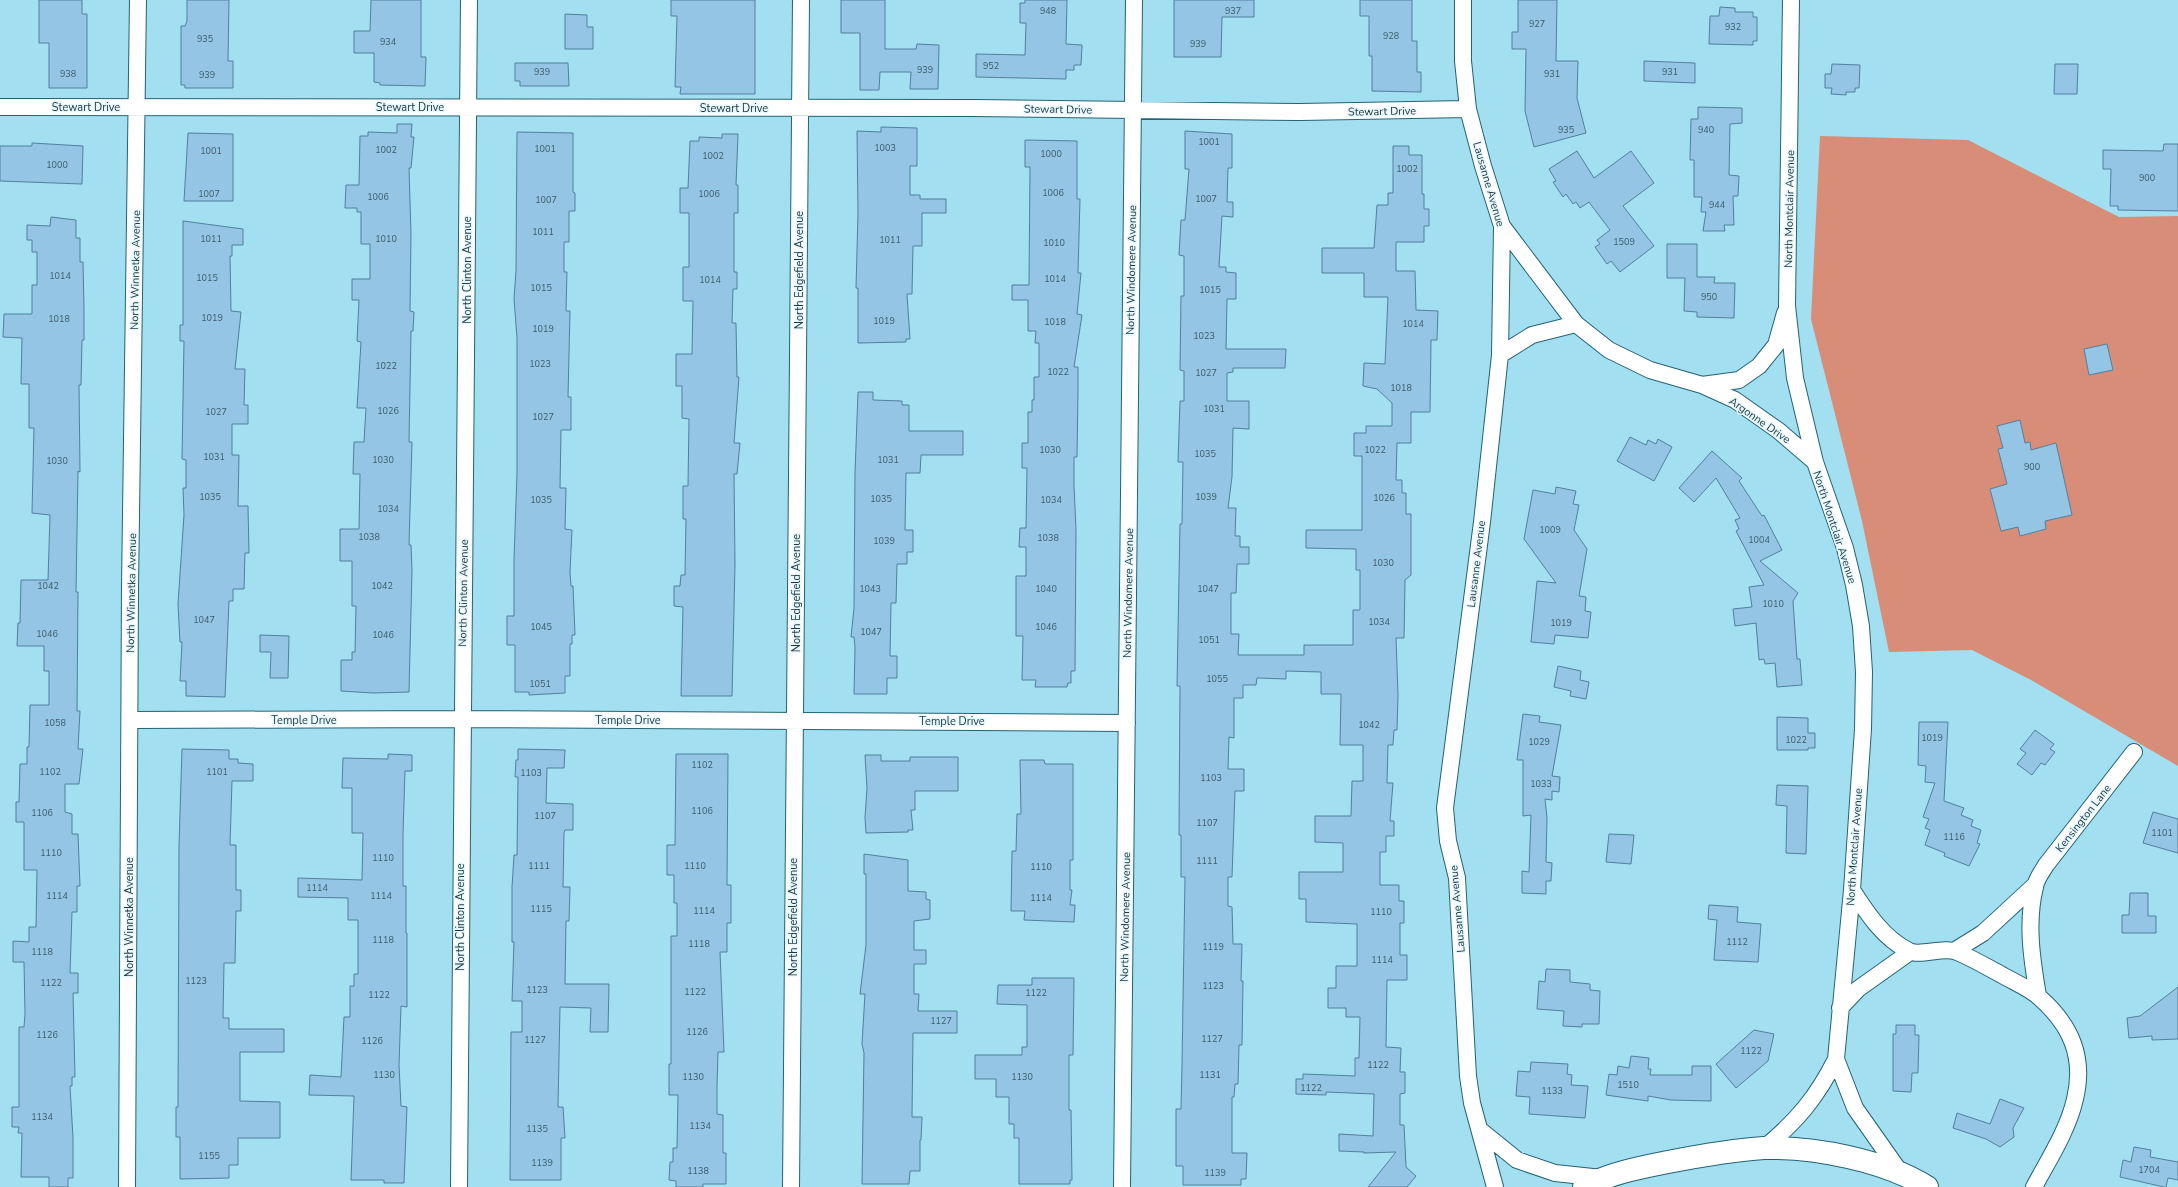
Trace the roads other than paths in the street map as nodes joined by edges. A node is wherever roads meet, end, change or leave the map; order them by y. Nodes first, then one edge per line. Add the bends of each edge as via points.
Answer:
1 (138, 0) edge
2 (469, 0) edge
3 (801, 0) edge
4 (1134, 0) edge
5 (1463, 0) edge
6 (1790, 0) edge
7 (136, 106) junction
8 (0, 107) edge
9 (468, 107) junction
10 (799, 108) junction
11 (1468, 109) junction
12 (1132, 111) junction
13 (1502, 226) junction
14 (1788, 306) junction
15 (1576, 324) junction
16 (1500, 355) junction
17 (1702, 385) junction
18 (1815, 462) junction
19 (461, 719) junction
20 (130, 720) junction
21 (795, 720) junction
22 (1127, 723) junction
23 (2134, 752) dead end
24 (2035, 886) junction
25 (1852, 890) junction
26 (1954, 951) junction
27 (1910, 952) junction
28 (2038, 996) junction
29 (1840, 1008) junction
30 (1836, 1059) junction
31 (1480, 1130) junction
32 (1764, 1148) junction
33 (1900, 1172) junction
34 (1593, 1182) edge
35 (127, 1187) edge
36 (459, 1187) edge
37 (791, 1187) edge
38 (1122, 1187) edge
39 (1495, 1187) edge
40 (1927, 1187) edge
41 (2034, 1187) edge

1 - 7 street, North Winnetka Avenue
2 - 9 street, North Clinton Avenue
3 - 10 street, North Edgefield Avenue
4 - 12 street, North Windomere Avenue
5 - 11 street, Lausanne Avenue via 1463,61
6 - 14 street, North Montclair Avenue
7 - 8 street, Stewart Drive
7 - 9 street, Stewart Drive
7 - 20 street, North Winnetka Avenue
9 - 10 street, Stewart Drive
9 - 19 street, North Clinton Avenue
10 - 12 street, Stewart Drive
10 - 21 street, North Edgefield Avenue
11 - 12 street, Stewart Drive
11 - 13 street, Lausanne Avenue
12 - 22 street, North Windomere Avenue
13 - 15 street, Argonne Drive
13 - 16 street, Lausanne Avenue
14 - 17 street, Argonne Drive via 1776,345 1759,366 1739,380
14 - 18 street, North Montclair Avenue via 1795,378
15 - 16 street via 1532,335
15 - 17 street, Argonne Drive via 1609,350 1650,370
16 - 31 street, Lausanne Avenue via 1482,522 1445,808 1448,841 1456,878 1468,1076
17 - 18 street, Argonne Drive via 1741,405 1779,431
18 - 25 street, North Montclair Avenue via 1845,548 1861,626 1864,672 1863,729
19 - 20 street, Temple Drive
19 - 21 street, Temple Drive
19 - 36 street, North Clinton Avenue
20 - 35 street, North Winnetka Avenue
21 - 22 street, Temple Drive
21 - 37 street, North Edgefield Avenue
22 - 38 street, North Windomere Avenue
23 - 24 street, Kensington Lane via 2046,865
24 - 26 street, Kensington Lane via 1983,934
24 - 28 street, Kensington Lane via 2030,920 2032,960
25 - 27 street via 1871,918 1890,939
25 - 29 street, North Montclair Avenue
26 - 27 street, Kensington Lane
26 - 28 street, Kensington Lane
27 - 29 street via 1858,989
28 - 41 street, Kensington Lane via 2070,1032 2076,1050 2078,1069 2075,1099 2066,1127
29 - 30 street, North Montclair Avenue
30 - 32 street, North Montclair Avenue via 1808,1107 1787,1130
30 - 33 street via 1855,1108
31 - 34 street via 1517,1160
31 - 39 street, Lausanne Avenue
32 - 33 street via 1812,1152
32 - 34 street via 1630,1169
33 - 40 street

